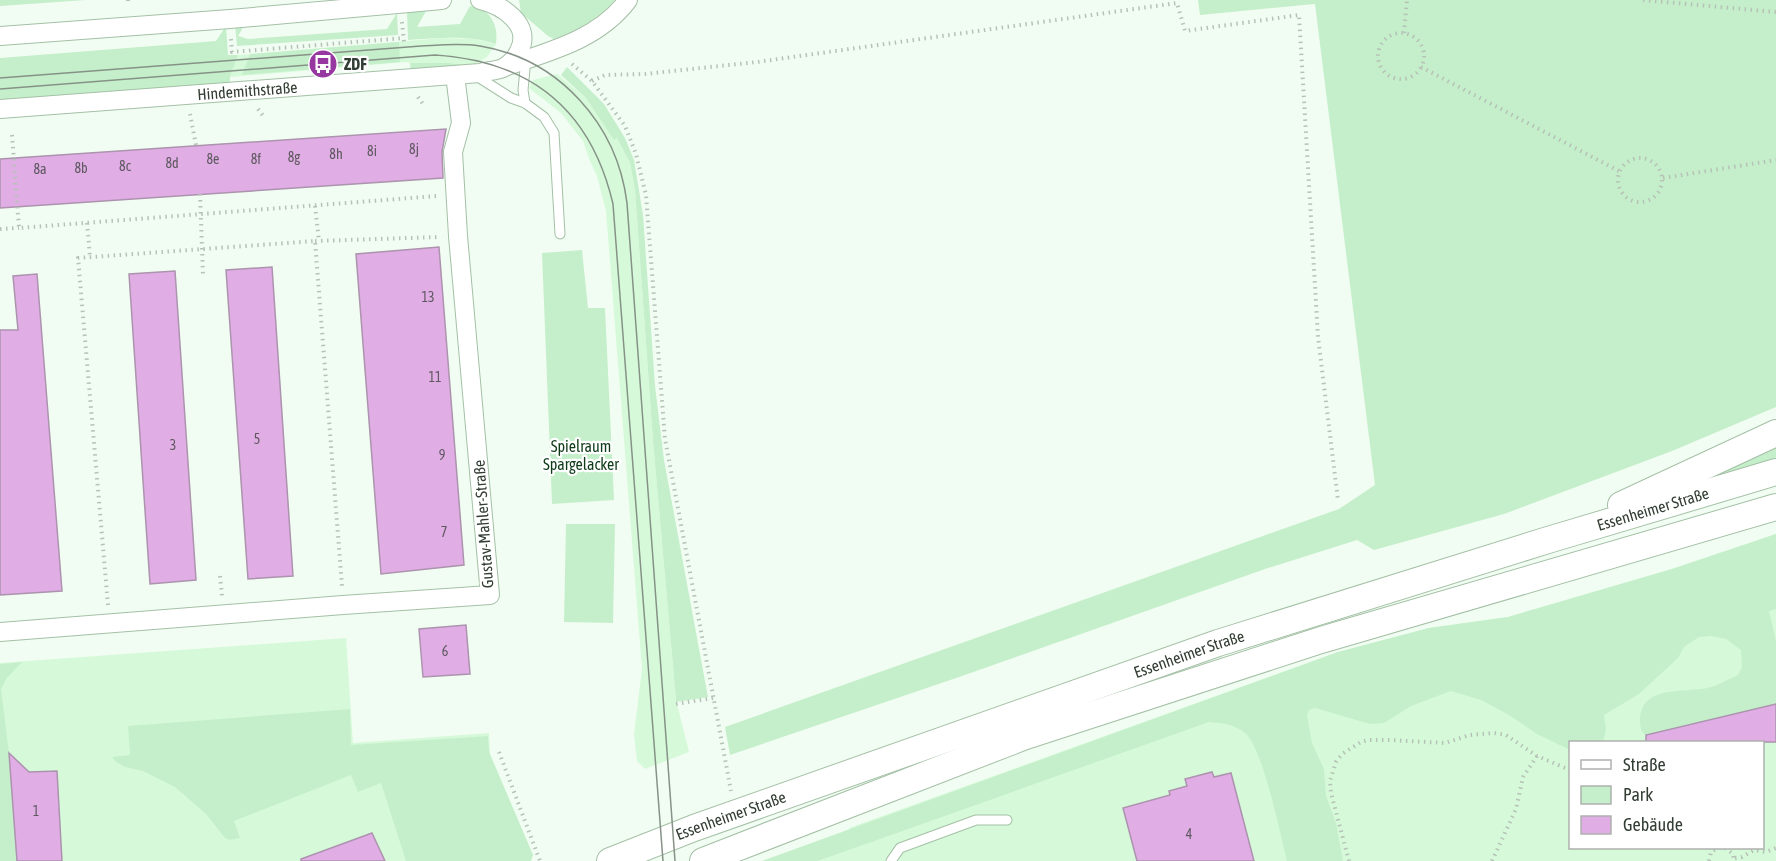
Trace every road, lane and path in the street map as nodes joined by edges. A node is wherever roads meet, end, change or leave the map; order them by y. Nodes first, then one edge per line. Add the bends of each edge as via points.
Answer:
1 (442, 0) edge
2 (628, 0) edge
3 (1407, 0) edge
4 (1643, 0) edge
5 (490, 1) edge
6 (402, 12) dead end
7 (1776, 12) edge
8 (523, 33) junction
9 (1404, 33) junction
10 (231, 35) dead end
11 (0, 36) edge
12 (555, 50) junction
13 (526, 60) junction
14 (1421, 67) junction
15 (502, 68) junction
16 (473, 73) junction
17 (455, 75) junction
18 (592, 81) junction
19 (186, 94) junction
20 (525, 103) junction
21 (0, 109) edge
22 (12, 135) dead end
23 (196, 146) dead end
24 (1776, 160) edge
25 (1619, 171) junction
26 (1663, 178) junction
27 (200, 194) dead end
28 (456, 194) junction
29 (315, 206) junction
30 (201, 215) junction
31 (87, 223) junction
32 (19, 228) junction
33 (0, 230) edge
34 (560, 234) dead end
35 (458, 236) junction
36 (317, 241) junction
37 (202, 248) junction
38 (90, 257) junction
39 (203, 274) dead end
40 (1776, 433) edge
41 (1776, 472) edge
42 (1338, 500) dead end
43 (1776, 507) edge
44 (1548, 540) junction
45 (343, 605) junction
46 (109, 624) junction
47 (0, 632) edge
48 (713, 698) junction
49 (676, 704) dead end
50 (499, 752) dead end
51 (1537, 756) junction
52 (1569, 770) edge
53 (732, 796) dead end
54 (1007, 820) dead end
55 (1776, 848) edge
56 (1735, 859) edge
57 (540, 861) edge
58 (610, 861) edge
59 (703, 861) edge
60 (891, 861) edge
61 (1349, 861) edge
62 (1491, 861) edge

1 - 11 street
2 - 12 street, Hindemithstraße via 594,32
3 - 9 path
4 - 7 path
5 - 8 street via 514,19
6 - 10 path via 404,40 232,52
8 - 13 lane
8 - 15 street via 516,56
9 - 14 path via 1419,42 1423,50
9 - 14 path via 1386,39 1378,56 1380,65 1385,73 1401,79 1409,78
12 - 13 street, Hindemithstraße
12 - 18 path
13 - 15 street, Hindemithstraße
13 - 20 lane via 522,90
14 - 25 path
15 - 16 street, Hindemithstraße
16 - 17 street, Hindemithstraße
16 - 20 lane
17 - 19 street, Hindemithstraße
17 - 28 street, Gustav-Mahler-Straße via 461,123 453,152
18 - 42 path via 605,75 757,62 1178,3 1185,31 1299,15 1318,337
18 - 48 path via 625,126 646,195 665,439
19 - 21 street, Hindemithstraße
19 - 23 path
20 - 34 lane via 544,117 554,133
22 - 32 path
24 - 26 path
25 - 26 path via 1633,158 1643,157 1660,168
25 - 26 path via 1617,179 1623,194 1638,202 1653,198
27 - 30 path
28 - 29 path
28 - 35 street, Gustav-Mahler-Straße
29 - 30 path
29 - 36 path
30 - 31 path
30 - 37 path
31 - 32 path
31 - 38 path
32 - 33 path
35 - 36 path
35 - 45 street, Gustav-Mahler-Straße via 490,595
36 - 37 path
36 - 45 path
37 - 38 path
37 - 39 path
38 - 46 path via 78,258
40 - 44 main road
41 - 44 main road, Essenheimer Straße
43 - 59 main road, Essenheimer Straße via 1321,640 1023,737
44 - 58 main road, Essenheimer Straße via 1218,643
45 - 46 street, Gustav-Mahler-Straße
46 - 47 street, Gustav-Mahler-Straße
48 - 49 path
48 - 53 path
50 - 57 path
51 - 52 path
51 - 61 path via 1506,735 1494,733 1445,743 1368,740 1350,747 1336,762 1330,781
51 - 62 path via 1523,777 1516,809
54 - 60 lane via 976,820 900,848
55 - 56 path via 1766,852 1754,850

